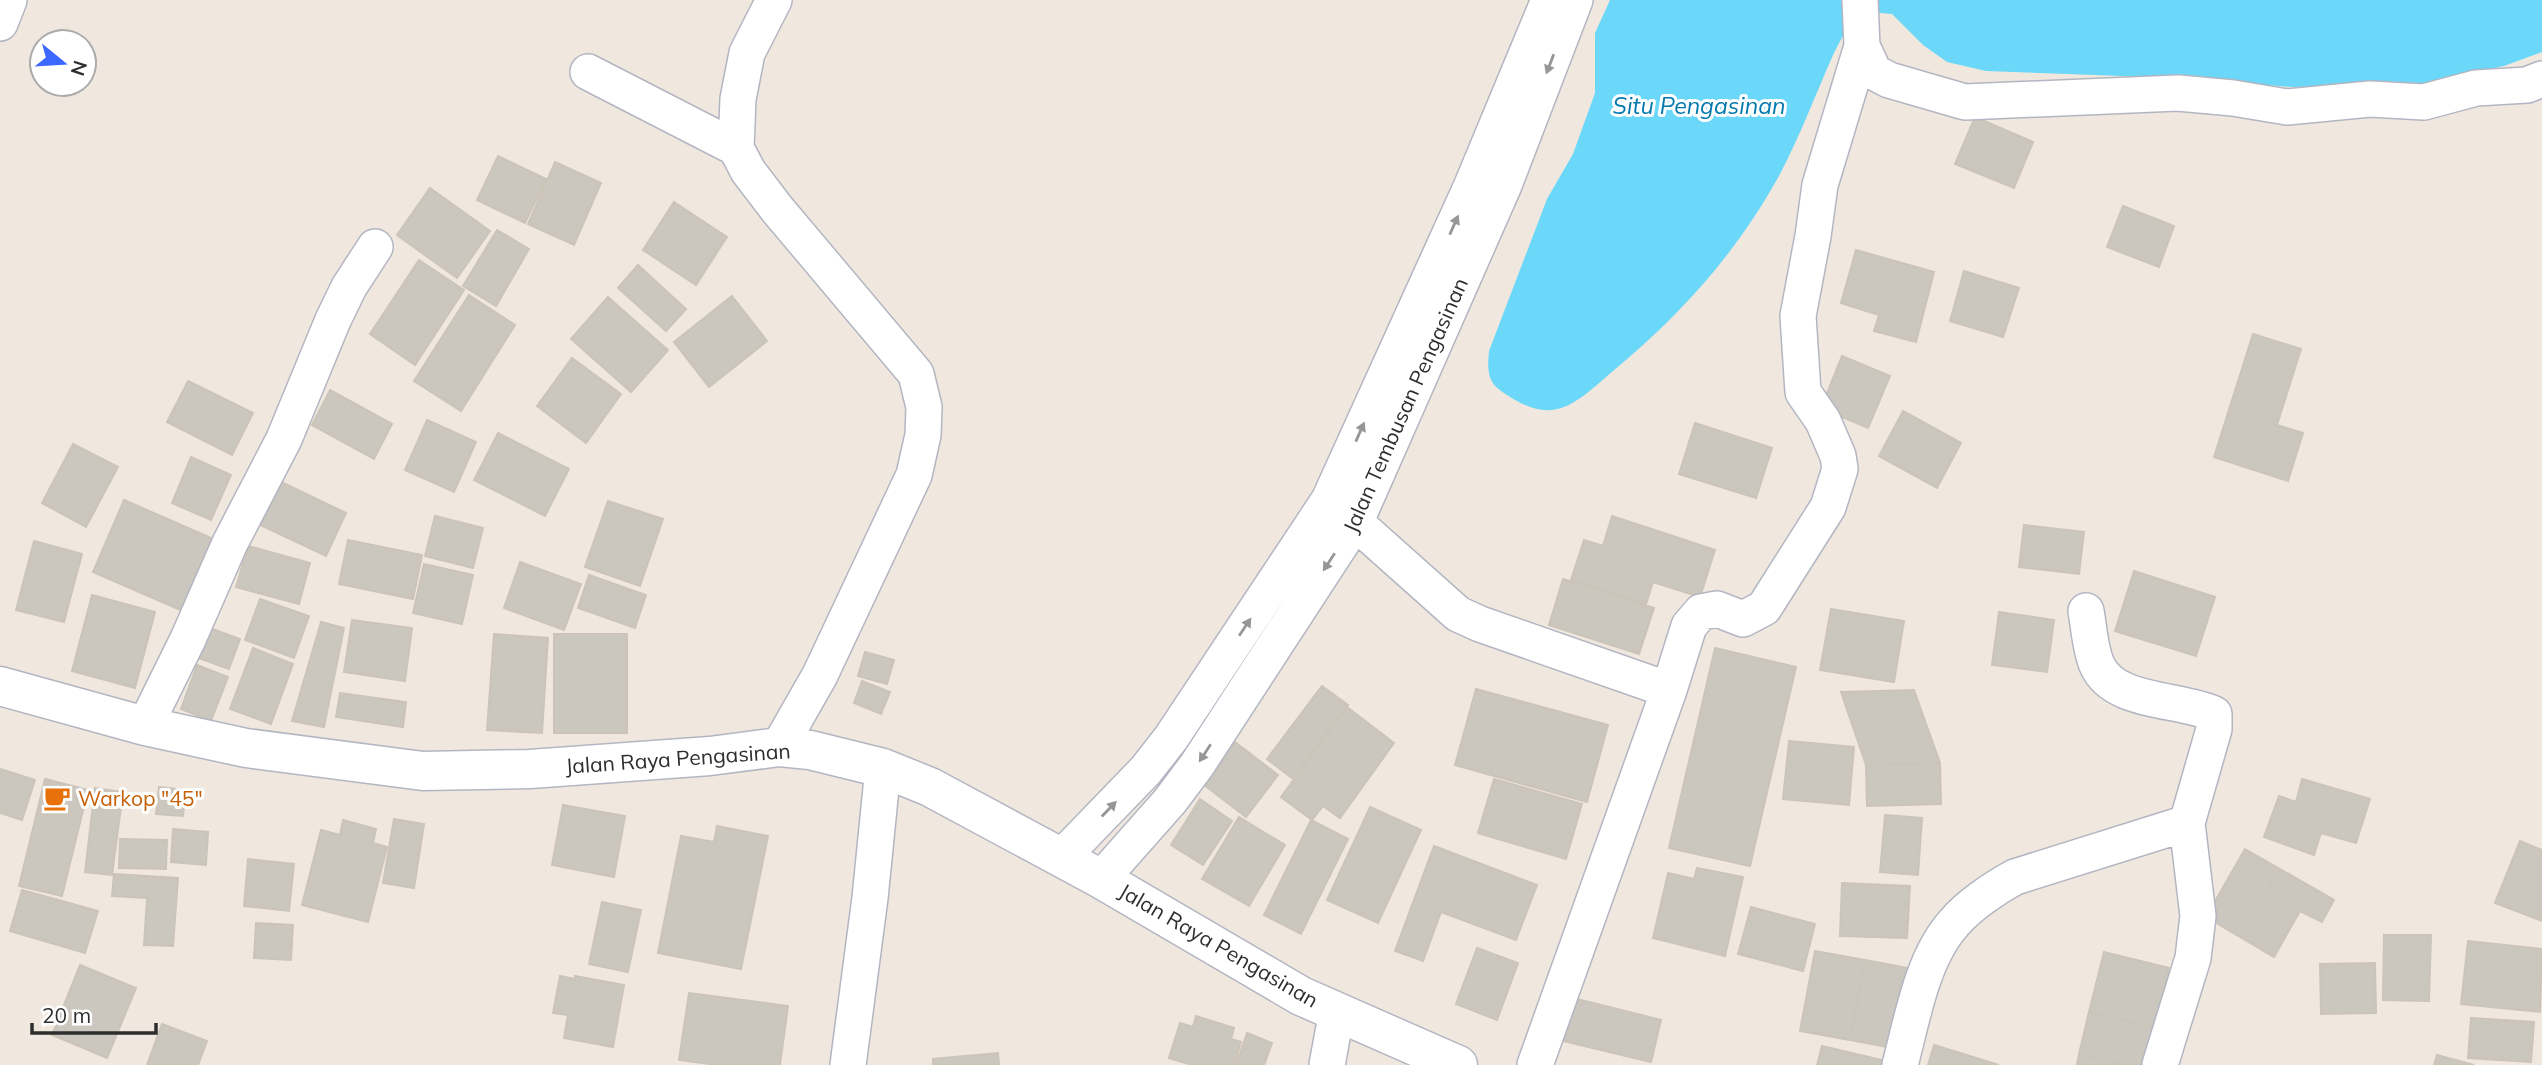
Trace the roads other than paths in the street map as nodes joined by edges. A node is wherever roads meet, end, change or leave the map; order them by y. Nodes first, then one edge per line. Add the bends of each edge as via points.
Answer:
1 (9, 0) edge
2 (774, 0) edge
3 (1549, 0) edge
4 (1575, 0) edge
5 (1861, 20) edge
6 (0, 23) edge
7 (588, 72) dead end
8 (2542, 79) edge
9 (736, 149) junction
10 (374, 247) dead end
11 (1343, 511) junction
12 (2086, 611) dead end
13 (0, 686) edge
14 (1669, 690) junction
15 (145, 726) junction
16 (779, 747) junction
17 (883, 768) junction
18 (2187, 823) junction
19 (1062, 858) junction
20 (1101, 879) junction
21 (1337, 1011) junction
22 (848, 1065) edge
23 (1326, 1065) edge
24 (1458, 1065) edge
25 (1535, 1065) edge
26 (1900, 1065) edge
27 (2160, 1065) edge

1 - 6 street
2 - 9 street via 747,53 738,99
11 -> 3 street, Jalan Tembusan Pengasinan
4 -> 11 street, Jalan Tembusan Pengasinan via 1504,185
5 - 8 street via 1874,72 1965,102 2178,93 2287,107 2370,99 2424,102 2476,88 2527,85
5 - 14 street via 1820,185 1798,316 1803,392 1823,421 1840,469 1828,507 1764,608 1743,619 1717,609 1701,612 1689,626
7 - 9 street
9 - 16 street via 777,209 916,374 924,407 914,475 820,675
10 - 15 street via 333,320 284,439
11 - 14 street via 1458,614
19 -> 11 street, Jalan Tembusan Pengasinan via 1146,770
11 -> 20 street, Jalan Tembusan Pengasinan via 1197,765
12 - 18 street via 2097,664 2109,681 2129,693 2214,714 2214,729
13 - 15 main road, Jalan Raya Pengasinan
14 - 25 street
15 - 16 main road, Jalan Raya Pengasinan via 246,748 423,771 530,769
16 - 17 main road, Jalan Raya Pengasinan
17 - 19 main road, Jalan Raya Pengasinan via 930,787
17 - 22 street
18 - 26 street via 2015,877 1954,922 1922,984
18 - 27 street via 2198,916 2185,991
19 - 20 main road, Jalan Raya Pengasinan
20 - 21 main road, Jalan Raya Pengasinan via 1301,996
21 - 23 street
21 - 24 main road, Jalan Raya Pengasinan

